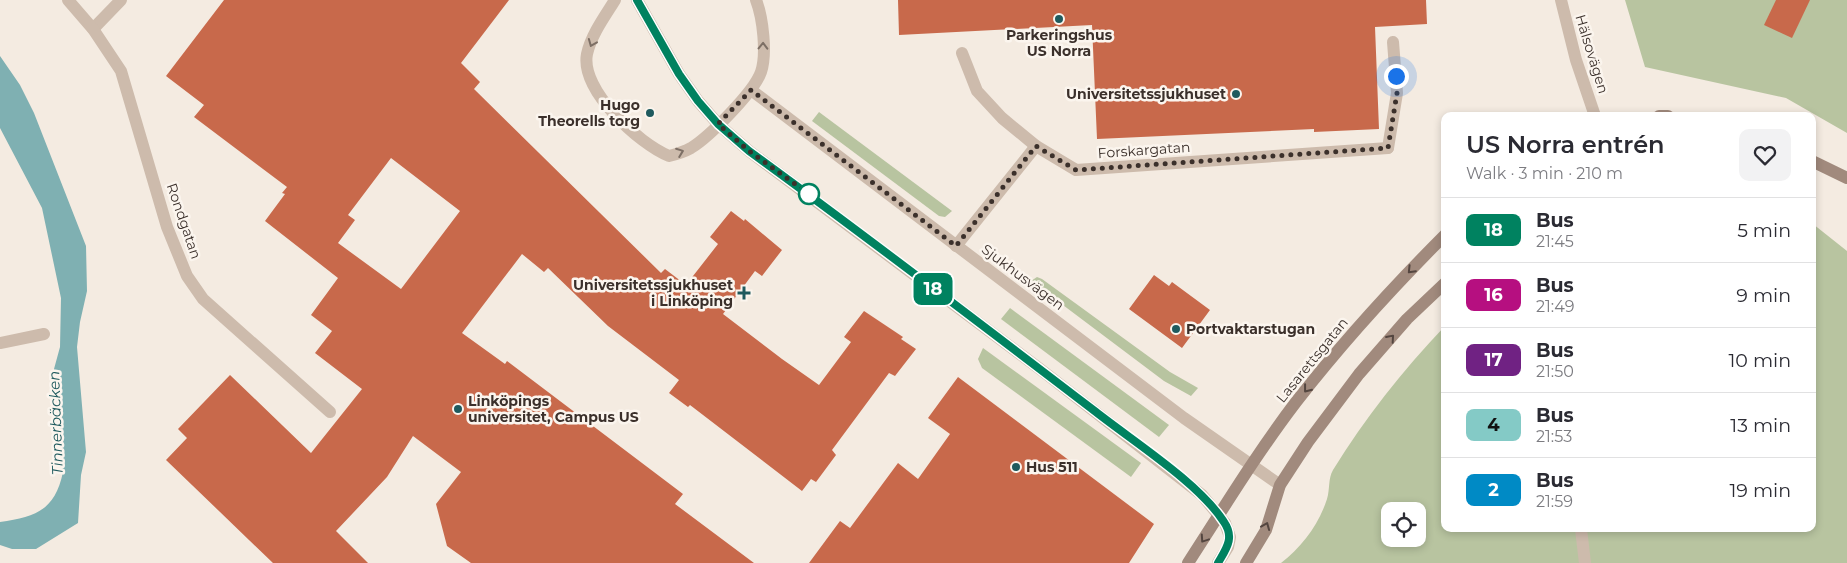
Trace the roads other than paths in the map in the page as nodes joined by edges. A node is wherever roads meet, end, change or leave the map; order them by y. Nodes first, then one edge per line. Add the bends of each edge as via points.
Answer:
1 (68, 0) edge
2 (121, 0) edge
3 (615, 0) edge
4 (637, 0) edge
5 (756, 0) edge
6 (1562, 0) edge
7 (93, 28) junction
8 (1393, 42) dead end
9 (962, 53) dead end
10 (751, 90) junction
11 (1594, 112) edge
12 (718, 124) junction
13 (1036, 146) junction
14 (1816, 163) edge
15 (1847, 178) edge
16 (1441, 239) edge
17 (956, 246) junction
18 (1441, 287) edge
19 (44, 334) dead end
20 (0, 343) edge
21 (330, 412) dead end
22 (1252, 466) junction
23 (1280, 485) junction
24 (1219, 516) junction
25 (1581, 532) edge
26 (1188, 563) edge
27 (1218, 563) edge
28 (1246, 563) edge
29 (1585, 563) edge

1 - 7 street, Rondgatan
2 - 7 street
3 -> 12 street via 592,39 587,55 588,77 598,92 644,143 669,156 692,147
4 - 12 street via 679,74
10 -> 5 street via 761,71 763,45 762,20
6 - 11 street, Hälsovägen via 1576,60
7 - 21 street, Rondgatan via 120,71 167,227 187,276 203,299
8 - 13 street, Forskargatan via 1397,93 1388,148 1076,170
9 - 13 street, Forskargatan via 976,91
10 - 12 street
10 - 17 street, Sjukhusvägen
12 - 24 street via 749,151 1182,479 1202,495
13 - 17 street
14 - 15 main road
16 -> 22 main road, Lasarettsgatan via 1337,350
17 - 22 street, Sjukhusvägen
23 -> 18 main road via 1359,374 1407,319
19 - 20 street
22 - 23 street, Sjukhusvägen
22 - 24 main road, Lasarettsgatan
28 -> 23 main road via 1266,530
24 -> 26 main road, Lasarettsgatan
24 - 27 street via 1230,537
25 - 29 street

